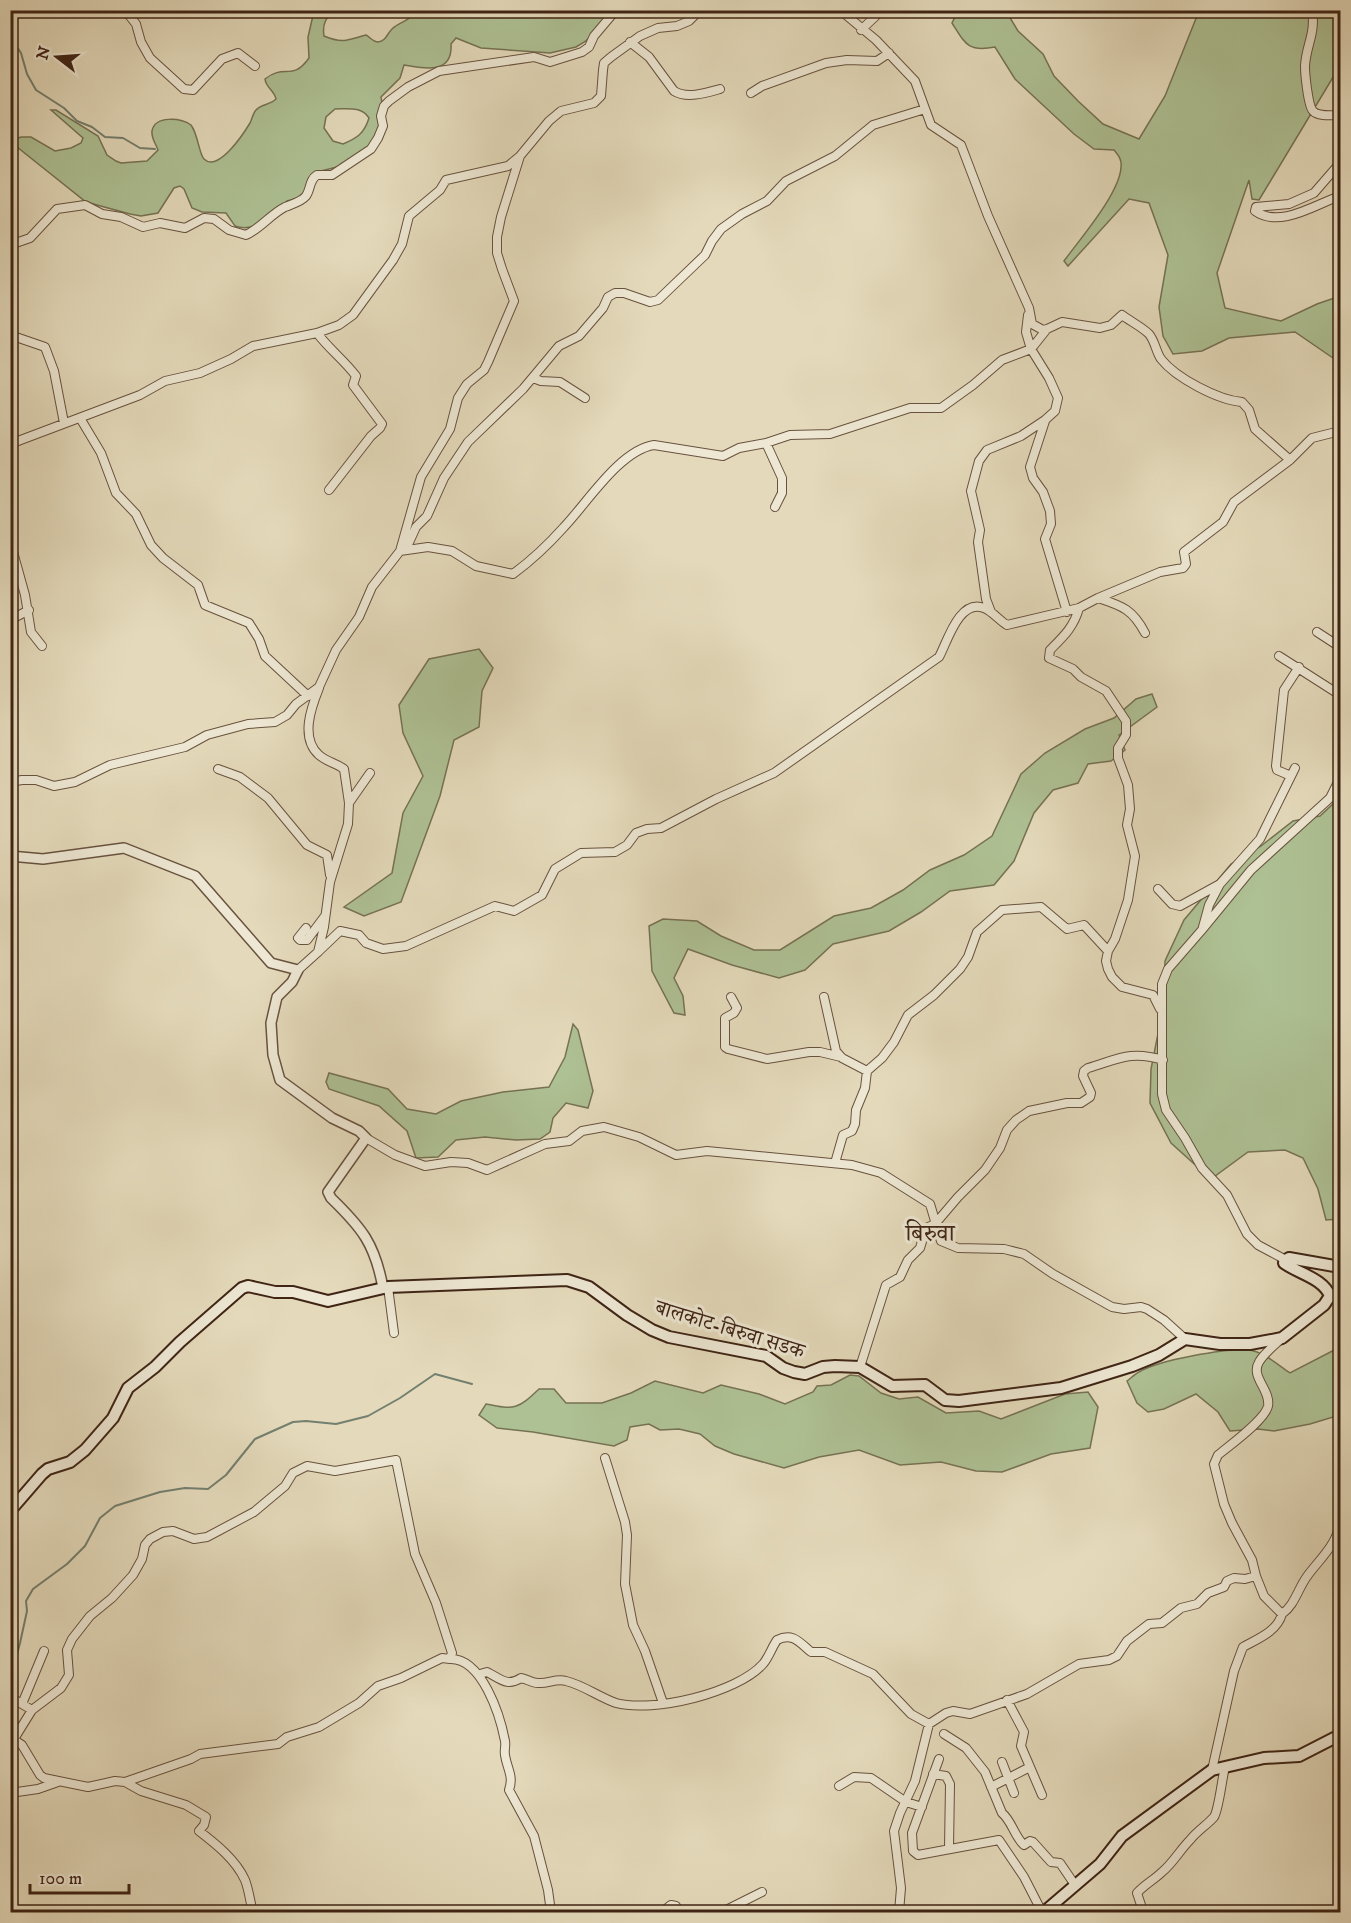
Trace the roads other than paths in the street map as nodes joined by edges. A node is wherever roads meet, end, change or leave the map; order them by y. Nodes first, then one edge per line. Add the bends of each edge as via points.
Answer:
1 (125, 10) edge
2 (616, 10) edge
3 (700, 10) edge
4 (840, 10) edge
5 (882, 10) edge
6 (1312, 10) edge
7 (861, 30) junction
8 (630, 42) junction
9 (889, 53) junction
10 (255, 66) dead end
11 (720, 89) dead end
12 (751, 93) dead end
13 (925, 109) junction
14 (1341, 116) edge
15 (520, 156) junction
16 (1341, 163) edge
17 (1341, 196) edge
18 (10, 245) edge
19 (1029, 308) junction
20 (1047, 329) junction
21 (317, 333) junction
22 (10, 335) edge
23 (1031, 349) junction
24 (533, 378) junction
25 (585, 398) dead end
26 (80, 418) junction
27 (1045, 420) junction
28 (64, 423) junction
29 (1341, 431) edge
30 (766, 443) junction
31 (10, 444) edge
32 (1290, 460) junction
33 (328, 490) dead end
34 (775, 507) dead end
35 (10, 541) edge
36 (403, 550) junction
37 (1098, 598) junction
38 (1079, 608) junction
39 (29, 610) junction
40 (1066, 612) junction
41 (991, 613) junction
42 (10, 620) edge
43 (1317, 632) dead end
44 (1145, 633) dead end
45 (42, 646) dead end
46 (1341, 647) edge
47 (1279, 656) dead end
48 (1299, 667) junction
49 (319, 687) junction
50 (1341, 695) edge
51 (308, 696) junction
52 (218, 769) dead end
53 (370, 773) dead end
54 (1341, 778) edge
55 (10, 782) edge
56 (349, 803) junction
57 (10, 856) edge
58 (330, 882) junction
59 (1220, 884) junction
60 (1158, 889) dead end
61 (326, 915) junction
62 (306, 928) dead end
63 (1202, 932) junction
64 (1108, 951) junction
65 (318, 952) junction
66 (298, 969) junction
67 (731, 997) dead end
68 (824, 997) dead end
69 (1161, 1010) junction
70 (842, 1058) junction
71 (1163, 1060) junction
72 (867, 1071) junction
73 (366, 1138) junction
74 (835, 1163) junction
75 (935, 1224) junction
76 (1286, 1260) junction
77 (1341, 1267) edge
78 (385, 1288) junction
79 (394, 1333) dead end
80 (1282, 1338) junction
81 (1185, 1339) junction
82 (860, 1367) junction
83 (605, 1458) dead end
84 (10, 1511) edge
85 (1341, 1524) edge
86 (1256, 1576) junction
87 (1281, 1614) junction
88 (44, 1651) dead end
89 (450, 1659) junction
90 (480, 1674) junction
91 (10, 1697) edge
92 (1007, 1700) junction
93 (663, 1703) junction
94 (22, 1704) junction
95 (32, 1710) junction
96 (929, 1724) junction
97 (944, 1734) dead end
98 (1341, 1735) edge
99 (12, 1738) edge
100 (939, 1759) dead end
101 (1002, 1762) dead end
102 (1030, 1767) junction
103 (1225, 1767) junction
104 (1212, 1770) junction
105 (933, 1773) junction
106 (1007, 1778) junction
107 (58, 1782) junction
108 (125, 1782) junction
109 (839, 1786) dead end
110 (991, 1787) junction
111 (10, 1793) edge
112 (1014, 1793) dead end
113 (1042, 1795) dead end
114 (906, 1802) junction
115 (922, 1807) junction
116 (950, 1848) junction
117 (1076, 1885) junction
118 (762, 1892) dead end
119 (253, 1912) edge
120 (551, 1912) edge
121 (662, 1912) edge
122 (679, 1912) edge
123 (722, 1912) edge
124 (900, 1912) edge
125 (1043, 1912) edge
126 (1137, 1912) edge

1 - 10 street via 136,24 150,58 184,89 193,90 222,59 238,52
2 - 18 street via 582,52 550,62 534,57 439,71 408,87 384,106 383,126 370,149 332,176 317,175 306,196 246,235 204,218 185,228 160,223 143,227 85,205 57,209 30,238
3 - 8 street via 689,21 658,28
4 - 7 street
5 - 7 street
6 - 14 street via 1313,31 1305,65 1312,111
7 - 9 street
8 - 11 street via 650,57 679,94
8 - 15 street via 604,63 601,96 594,104 561,111
9 - 12 street via 877,61 826,63
9 - 13 street via 915,81
13 - 19 street via 931,125 961,145
13 - 24 street via 873,125 835,156 786,181 767,201 721,230 705,255 658,300 650,302 624,293 608,297 579,336 559,346
15 - 21 street via 508,166 446,180 410,216 393,260 353,315 339,326
15 - 36 street via 497,237 497,252 514,301 484,370 458,398 450,429 422,477
16 - 17 street via 1314,193 1288,204 1256,207 1255,211 1263,216 1282,216
19 - 20 street via 1032,324
19 - 23 street via 1026,332
20 - 23 street
20 - 32 street via 1062,322 1100,328 1111,325 1122,315 1149,334 1161,359 1184,378 1205,391 1242,402 1255,429
21 - 26 street via 253,346 200,373 165,381
21 - 33 street via 356,376 355,389 382,424
22 - 28 street via 45,347
23 - 27 street via 1058,398 1055,411
23 - 30 street via 1002,360 941,408 910,408 830,434 790,435
24 - 25 street via 560,382
24 - 36 street via 468,442 444,478 427,516
26 - 28 street
26 - 51 street via 101,453 116,493 136,514 151,545 198,585 205,605 249,623 265,656
27 - 40 street via 1030,467 1050,511 1051,524 1045,539
27 - 41 street via 1021,436 987,450 979,461 971,490
28 - 31 street
29 - 32 street via 1312,438
30 - 34 street via 782,478 782,493
30 - 36 street via 739,448 723,456 654,445 643,447 609,475 549,543 513,574 476,566 452,552 428,547
32 - 37 street via 1234,502 1223,522 1184,552 1183,568 1160,572
35 - 39 street
36 - 49 street via 372,587
37 - 38 street
37 - 44 street via 1128,610 1137,617
38 - 40 street
38 - 64 street via 1076,620 1050,650 1049,657 1106,692 1126,721 1118,758 1128,785 1127,825 1135,856 1128,900
39 - 42 street
39 - 45 street via 31,632
40 - 41 street via 1007,625
41 - 65 street via 980,607 964,613 952,628 939,657 774,773 660,828 636,833 615,852 581,853 555,869 542,895 514,911 495,906 406,946 383,949 366,943 359,935 340,931
43 - 46 street
47 - 48 street
48 - 50 street
48 - 59 street via 1284,690 1276,766 1277,770 1293,772 1260,839
49 - 51 street
49 - 56 street via 310,715 310,742 317,754 344,770
51 - 55 street via 275,722 248,724 207,735 185,747 110,765 75,782 54,786 36,780
52 - 58 street via 240,777 268,798 307,845 327,855
53 - 56 street
54 - 63 street via 1330,798 1251,870
56 - 58 street via 348,824
57 - 66 street via 43,859 124,848 195,876 271,963
58 - 61 street
59 - 60 street via 1180,906 1172,904
59 - 63 street
61 - 62 street via 307,940 300,940
61 - 65 street
63 - 69 street via 1168,969 1162,984
64 - 69 street via 1106,962 1112,977 1128,990 1153,994
64 - 72 street via 1084,925 1067,929 1041,907 1002,910 977,932 960,969 908,1015 894,1042
65 - 66 street
66 - 73 street via 277,997 271,1023 280,1080
67 - 70 street via 737,1008 724,1018 728,1050 766,1059 809,1052
68 - 70 street
69 - 71 street
70 - 72 street
71 - 75 street via 1134,1054 1084,1071 1090,1097 1081,1103 1029,1111 1016,1120 986,1170
71 - 76 street via 1162,1094 1166,1110 1202,1168 1227,1195 1247,1234 1258,1245
72 - 74 street via 855,1124 852,1131 843,1135
73 - 74 street via 394,1155 425,1166 468,1163 487,1170 545,1144 569,1141 582,1131 604,1127 639,1137 676,1155 706,1151
73 - 78 street via 328,1191 365,1234 379,1263
74 - 75 street via 881,1173 930,1204
75 - 81 street via 941,1241 948,1245 1024,1254 1112,1306 1147,1309
75 - 82 street via 926,1228 920,1248 908,1260 900,1277 886,1285
76 - 77 main road
76 - 80 main road via 1284,1263 1310,1276 1330,1296
78 - 79 street
78 - 82 main road, बालकोट-बिरुवा सडक via 567,1280 588,1287 652,1330 669,1336 766,1356 783,1368 805,1374 823,1367
78 - 84 main road, बालकोट-बिरुवा सडक via 328,1301 293,1292 242,1288 128,1388 113,1418 85,1450 70,1462 48,1469
80 - 81 main road via 1250,1344
80 - 86 street via 1259,1362 1257,1373 1268,1396 1268,1407 1218,1455 1214,1464 1224,1504
81 - 82 main road, बालकोट-बिरुवा सडक via 1132,1366 1061,1388 959,1401 945,1400 925,1385 892,1386
83 - 93 street via 625,1522 625,1584 633,1625
85 - 87 street via 1292,1605
86 - 87 street via 1264,1596
86 - 92 street via 1227,1581 1197,1604 1181,1608 1162,1623 1149,1624 1109,1660 1079,1664 1027,1694
87 - 104 street via 1271,1631 1243,1647
88 - 94 street
89 - 90 street via 458,1659
89 - 95 street via 452,1653 436,1603 412,1546 396,1460 335,1471 307,1467 293,1473 285,1486 254,1512 207,1537 194,1539 173,1531 150,1539 133,1575 72,1639 68,1650 69,1675 62,1688
89 - 108 street via 442,1658 378,1686 359,1703 319,1727 287,1737 278,1744 200,1754
90 - 93 street via 487,1672 507,1683 521,1678 541,1684 562,1680 617,1703
90 - 120 street via 496,1705 512,1781 509,1791 534,1836
91 - 94 street
92 - 96 street via 970,1714 946,1713
92 - 102 street via 1024,1732 1021,1746
93 - 96 street via 696,1699 723,1690 763,1665 777,1640 788,1636 811,1652 825,1652 873,1674 911,1714
94 - 95 street
95 - 99 street
96 - 114 street via 919,1770
97 - 110 street via 966,1748
98 - 103 main road via 1299,1756 1264,1758
99 - 107 street via 22,1745 40,1775
100 - 105 street
101 - 106 street
102 - 106 street
102 - 113 street
103 - 104 main road
103 - 126 street via 1214,1816 1167,1868 1137,1893 1141,1905
104 - 117 main road via 1122,1836 1100,1864
105 - 115 street
105 - 116 street via 946,1776 950,1784
106 - 110 street
106 - 112 street
107 - 108 street via 88,1787
107 - 111 street
108 - 119 street via 186,1805 206,1817 199,1831 237,1866
109 - 114 street via 854,1777 871,1778
110 - 117 street via 1015,1836 1024,1845 1033,1842 1051,1862 1060,1863
114 - 115 street
114 - 124 street via 894,1831 902,1888
115 - 116 street via 912,1833 913,1851 918,1855
116 - 125 street via 999,1840
117 - 125 main road
118 - 123 street
121 - 122 street via 671,1905

